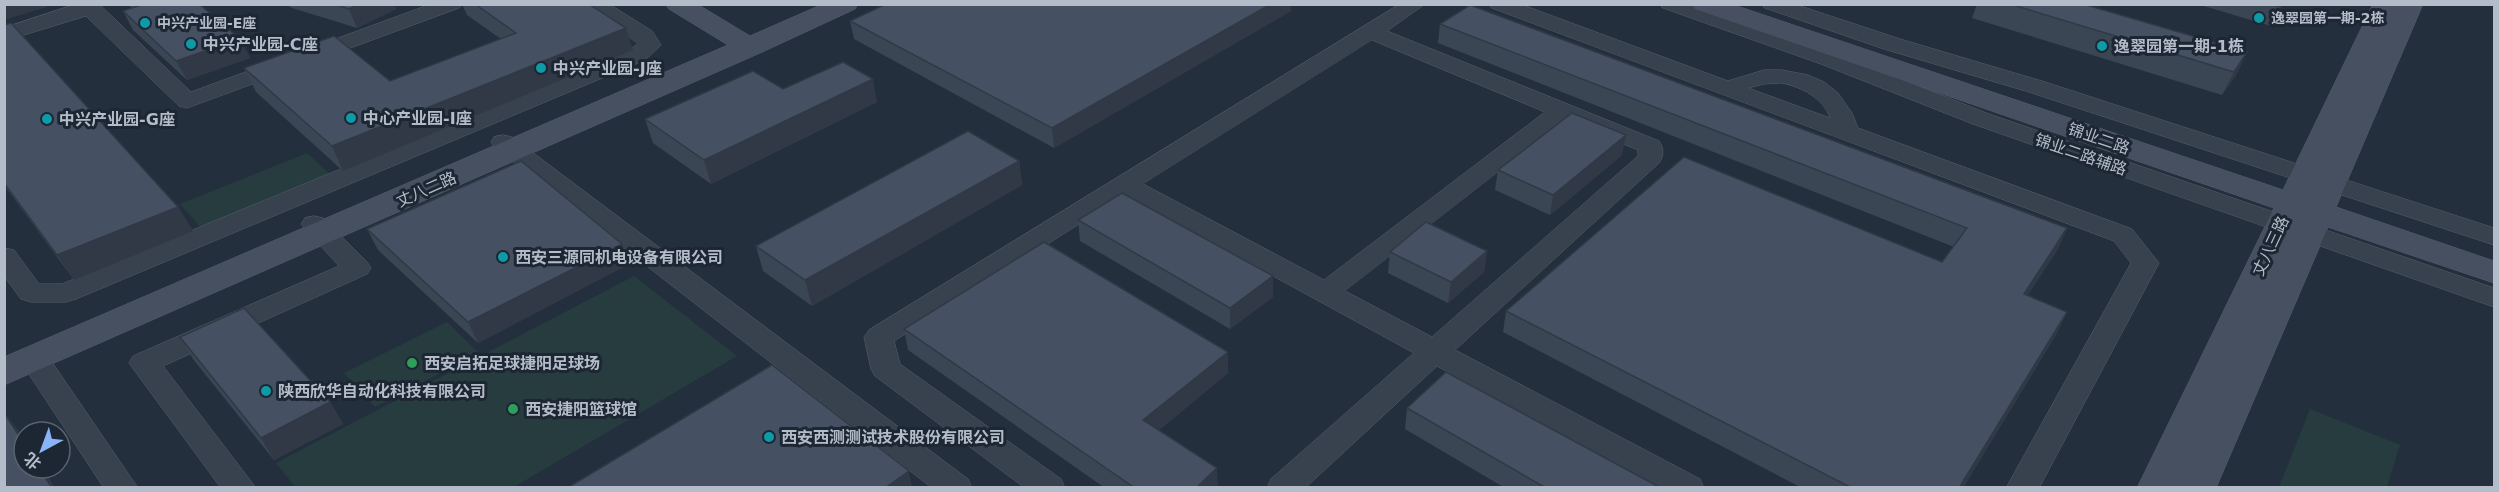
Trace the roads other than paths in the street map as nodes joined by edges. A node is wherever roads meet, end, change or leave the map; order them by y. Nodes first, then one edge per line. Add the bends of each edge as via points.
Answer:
1 (594, 4) edge
2 (678, 4) edge
3 (823, 4) edge
4 (846, 4) edge
5 (1415, 4) edge
6 (1499, 4) edge
7 (1670, 4) edge
8 (1704, 4) edge
9 (1735, 4) edge
10 (1772, 4) edge
11 (2386, 4) edge
12 (2410, 4) edge
13 (443, 6) edge
14 (88, 7) edge
15 (1371, 32) junction
16 (4, 36) edge
17 (745, 44) junction
18 (1838, 50) junction
19 (1807, 80) junction
20 (1728, 89) junction
21 (1562, 110) junction
22 (1847, 132) junction
23 (508, 146) junction
24 (1125, 185) junction
25 (2306, 203) junction
26 (319, 228) junction
27 (2494, 237) edge
28 (4, 256) edge
29 (2494, 259) edge
30 (2494, 272) edge
31 (1325, 294) junction
32 (2494, 298) edge
33 (1434, 352) junction
34 (12, 363) edge
35 (122, 488) edge
36 (240, 488) edge
37 (956, 488) edge
38 (1049, 488) edge
39 (1283, 488) edge
40 (1688, 488) edge
41 (2022, 488) edge
42 (2157, 488) edge
43 (2196, 488) edge

1 - 28 street via 644,36 650,45 637,55 66,293 31,293
2 - 17 street
3 - 17 street, 丈八二路
4 - 17 street, 丈八二路
5 - 15 street
6 - 20 street
7 - 18 street
8 - 18 street, 锦业二路
9 - 18 street, 锦业二路
10 - 25 street
11 - 25 street, 丈八三路
12 - 25 street, 丈八三路
13 - 14 street via 187,101
14 - 16 street
15 - 21 street
15 - 24 street
17 - 23 street, 丈八二路
18 - 19 street
18 - 25 street, 锦业二路
19 - 20 street via 1767,76
19 - 22 street via 1830,98 1843,117
20 - 22 street
21 - 31 street
21 - 33 street via 1650,146 1650,158
22 - 41 street via 2123,235 2145,263
23 - 26 street, 丈八二路
23 - 37 street
24 - 31 street
24 - 38 street via 879,337 886,369
25 - 27 street
25 - 29 street, 锦业二路
25 - 30 street, 锦业二路
25 - 32 street
25 - 42 street, 丈八三路
25 - 43 street, 丈八三路
26 - 34 street, 丈八二路
26 - 36 street via 357,268 144,363
31 - 33 street
33 - 39 street
33 - 40 street
34 - 35 street

